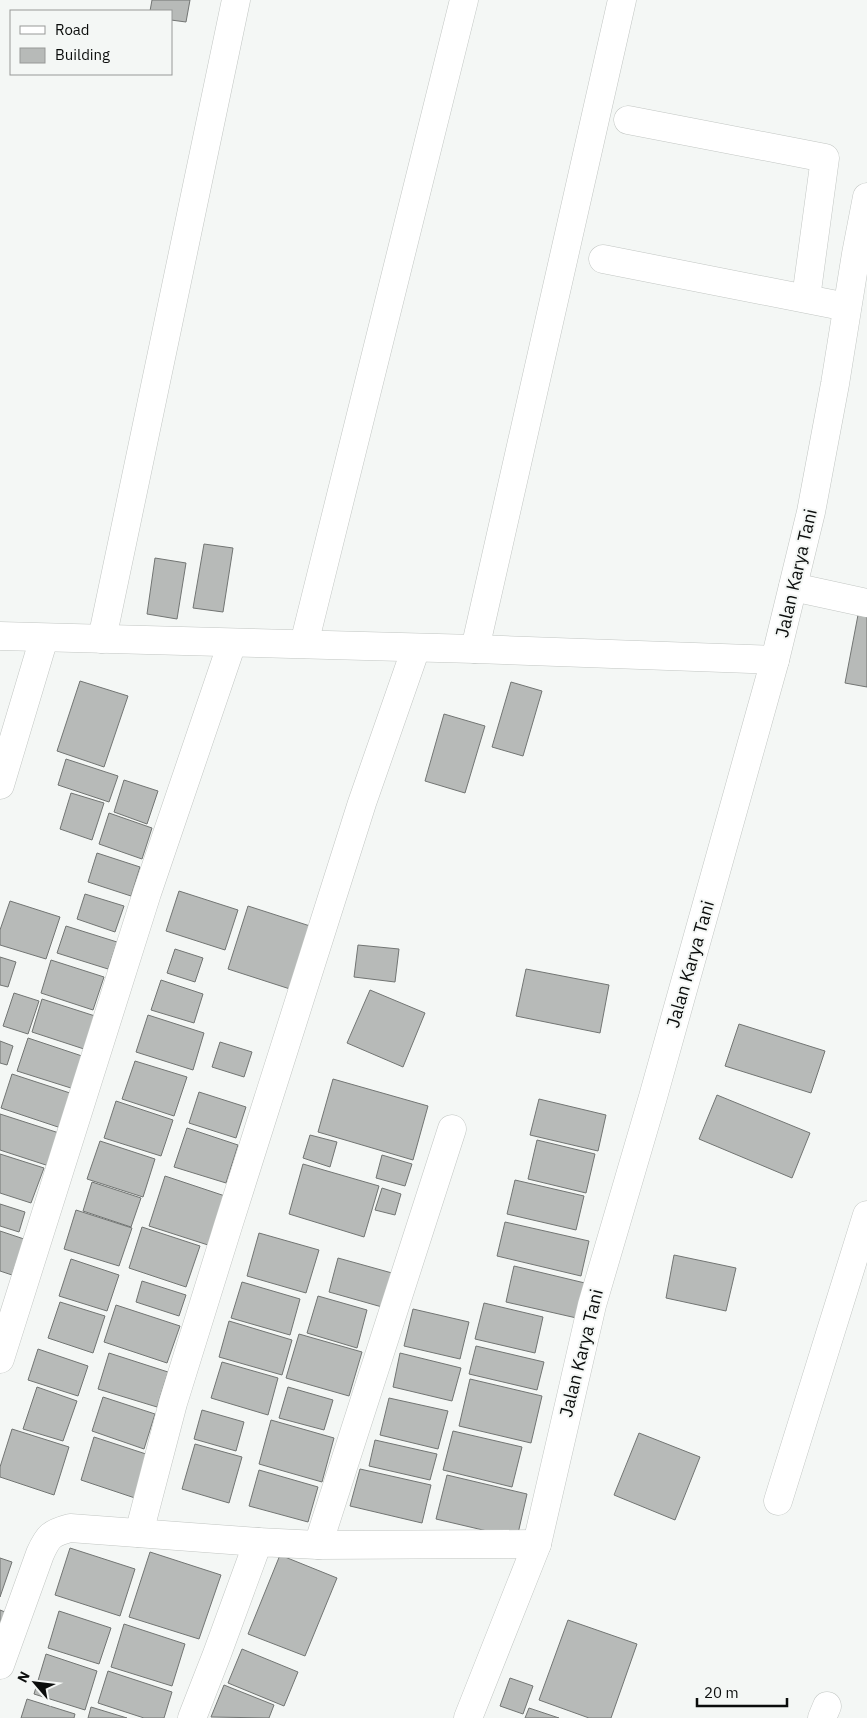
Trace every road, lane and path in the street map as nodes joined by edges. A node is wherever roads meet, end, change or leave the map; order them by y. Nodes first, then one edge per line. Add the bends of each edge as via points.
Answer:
1 (236, 0) edge
2 (464, 0) edge
3 (622, 0) edge
4 (628, 120) dead end
5 (867, 197) edge
6 (602, 259) dead end
7 (806, 298) junction
8 (848, 307) junction
9 (793, 587) junction
10 (867, 603) edge
11 (0, 636) edge
12 (44, 638) junction
13 (102, 639) junction
14 (232, 643) junction
15 (304, 644) junction
16 (416, 648) junction
17 (475, 649) junction
18 (775, 660) junction
19 (0, 785) edge
20 (452, 1129) dead end
21 (867, 1215) edge
22 (0, 1359) edge
23 (778, 1501) dead end
24 (139, 1533) junction
25 (258, 1542) junction
26 (537, 1544) junction
27 (318, 1545) junction
28 (0, 1665) edge
29 (192, 1718) edge
30 (468, 1718) edge

1 - 13 street
2 - 15 street
3 - 17 street
4 - 7 street via 826,158
5 - 8 street, Jalan Karya Tani
6 - 7 street
7 - 8 street
8 - 9 street, Jalan Karya Tani via 811,512
9 - 10 street
9 - 18 street, Jalan Karya Tani
11 - 12 street
12 - 13 street
12 - 19 street
13 - 14 street
14 - 15 street
14 - 22 street via 147,892
15 - 16 street
16 - 17 street
16 - 24 street via 356,821 228,1226 173,1403
17 - 18 street
18 - 26 street, Jalan Karya Tani via 592,1305
20 - 27 street
21 - 23 street
24 - 25 street
24 - 28 street via 70,1528 52,1534 40,1554
25 - 27 street
25 - 29 street
26 - 27 street
26 - 30 street, Jalan Karya Tani

